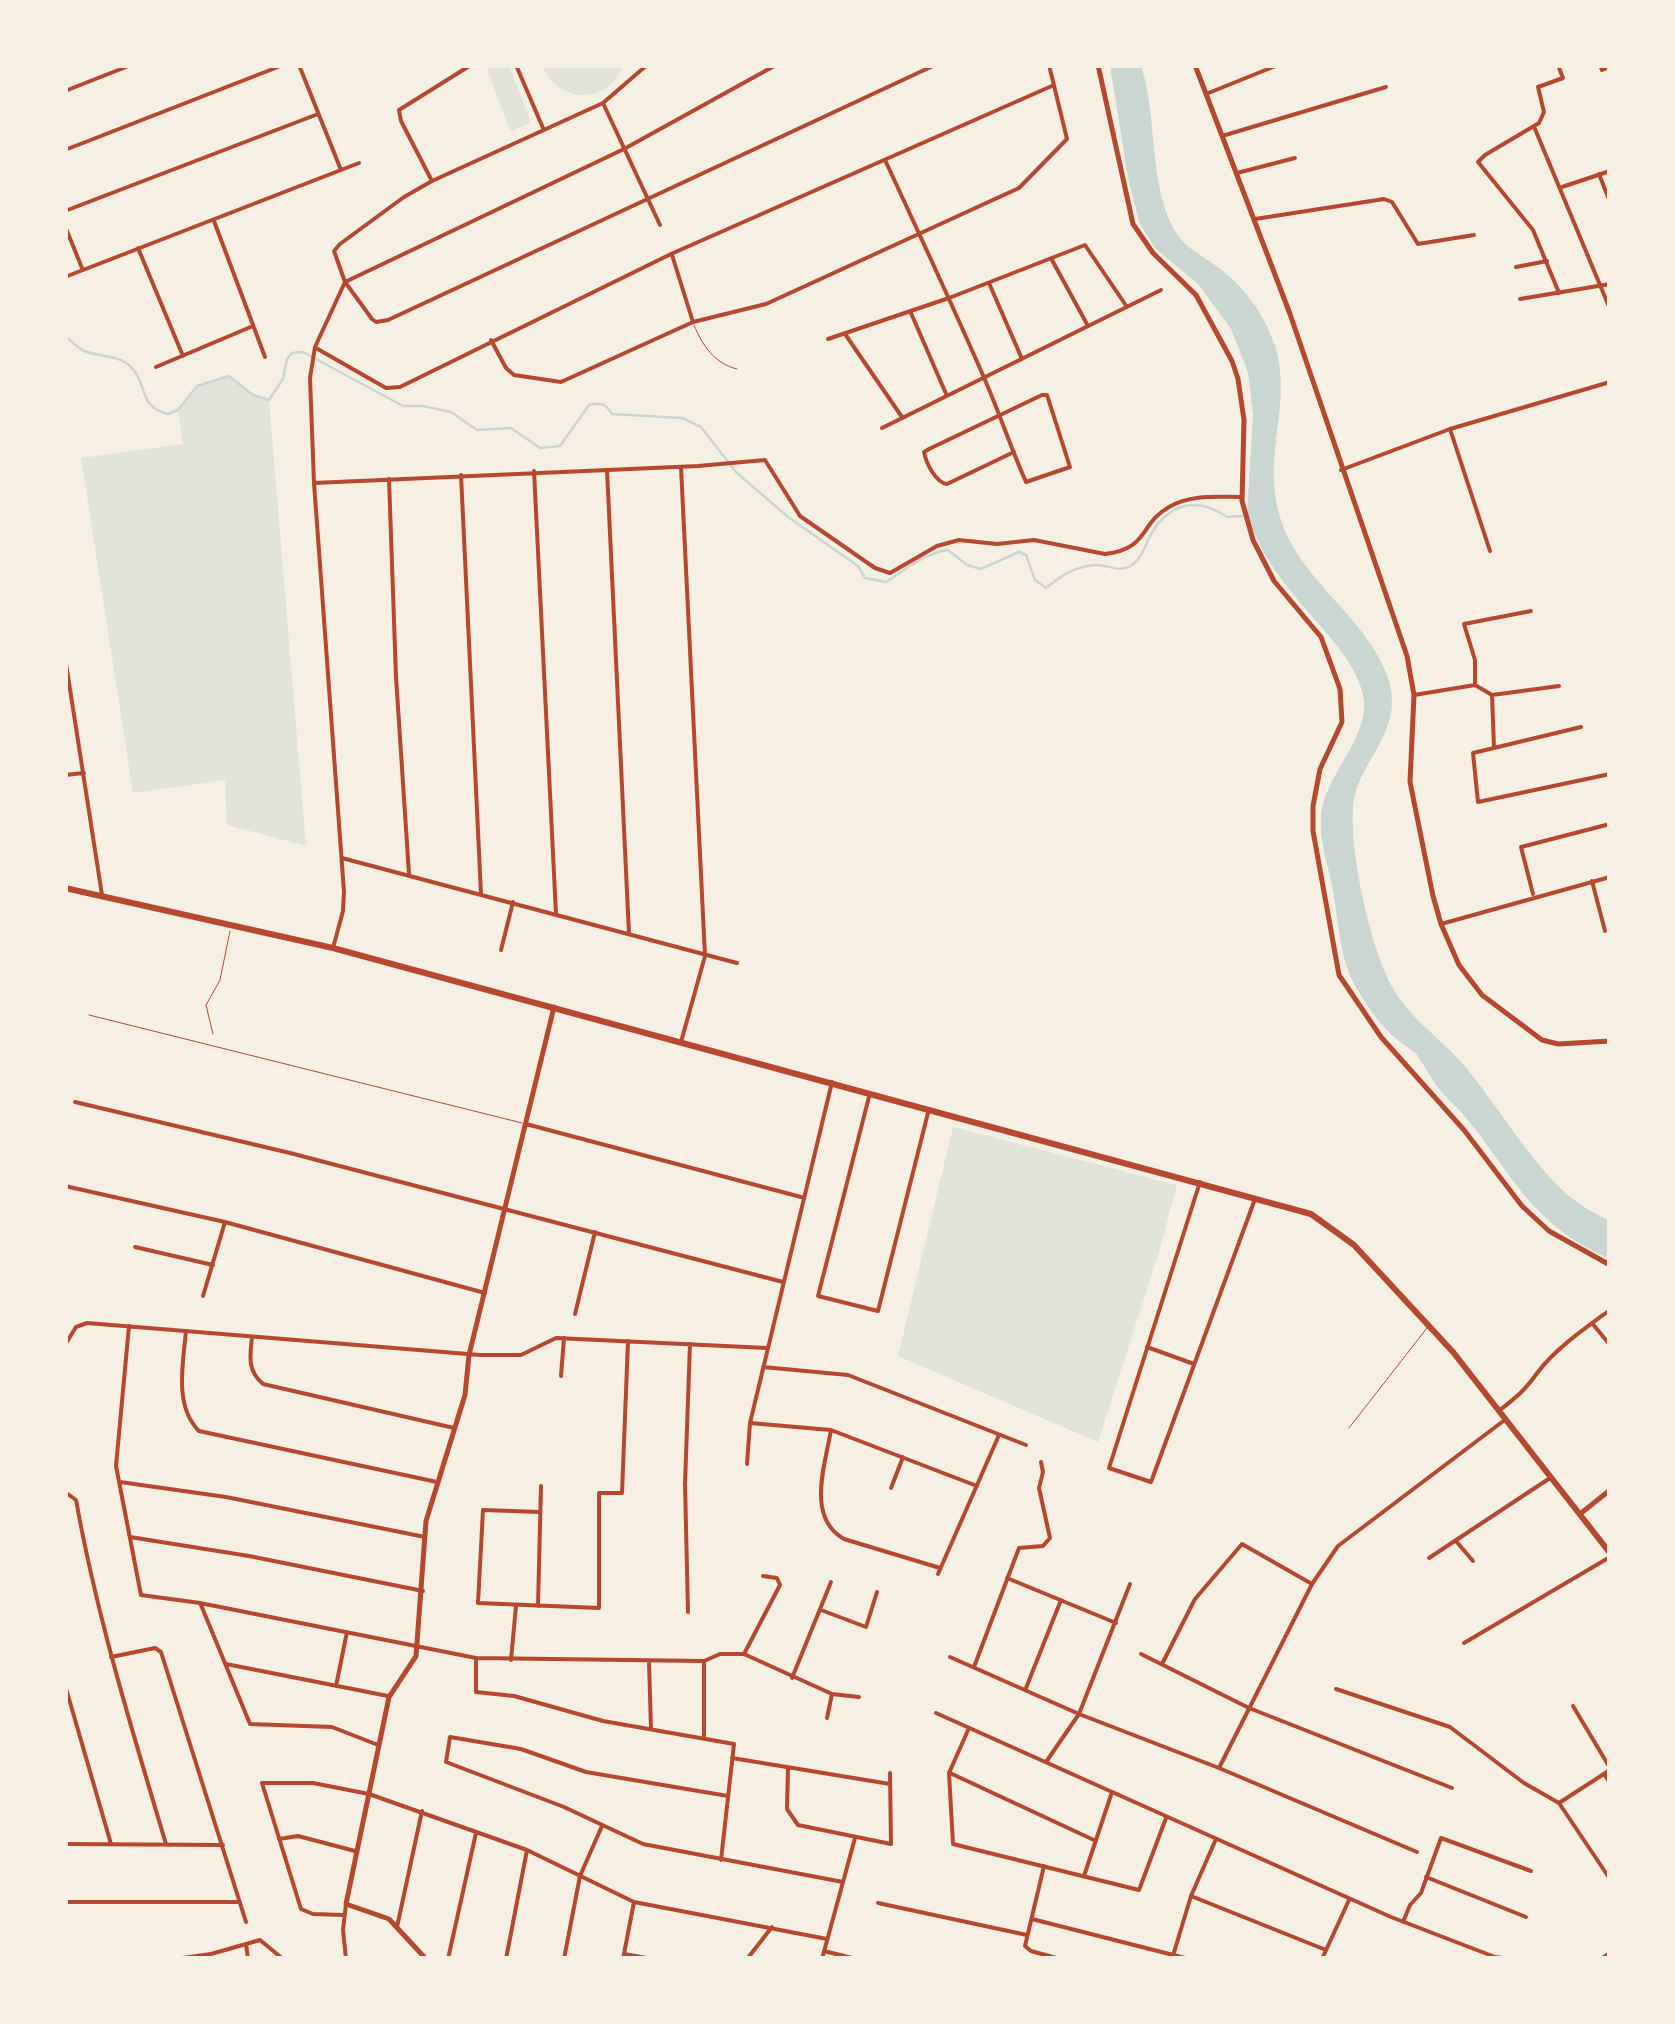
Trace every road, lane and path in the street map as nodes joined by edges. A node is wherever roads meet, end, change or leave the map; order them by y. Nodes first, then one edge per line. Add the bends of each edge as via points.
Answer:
1 (130, 65) edge
2 (283, 65) edge
3 (298, 65) edge
4 (471, 65) edge
5 (516, 65) edge
6 (647, 65) edge
7 (776, 65) edge
8 (935, 65) edge
9 (1049, 65) edge
10 (1098, 65) edge
11 (1195, 65) edge
12 (1558, 65) edge
13 (1600, 65) edge
14 (1278, 66) edge
15 (1610, 68) edge
16 (1054, 84) junction
17 (1386, 86) dead end
18 (65, 91) edge
19 (1206, 94) junction
20 (603, 103) junction
21 (318, 114) junction
22 (544, 128) junction
23 (1535, 128) junction
24 (1222, 136) junction
25 (65, 150) edge
26 (624, 150) junction
27 (1295, 158) dead end
28 (885, 160) junction
29 (360, 163) dead end
30 (341, 170) junction
31 (1610, 171) edge
32 (1237, 173) junction
33 (1599, 174) junction
34 (432, 182) junction
35 (1562, 188) junction
36 (648, 199) junction
37 (1610, 202) edge
38 (65, 211) edge
39 (213, 219) junction
40 (1255, 219) junction
41 (65, 226) edge
42 (660, 226) dead end
43 (920, 233) junction
44 (1474, 235) dead end
45 (138, 248) junction
46 (671, 254) junction
47 (1051, 258) junction
48 (1547, 261) junction
49 (1516, 267) dead end
50 (82, 270) junction
51 (65, 276) edge
52 (345, 282) junction
53 (988, 283) junction
54 (1610, 284) edge
55 (1602, 286) junction
56 (1161, 290) dead end
57 (1559, 293) junction
58 (949, 298) junction
59 (1520, 300) dead end
60 (1127, 307) junction
61 (1610, 309) edge
62 (910, 311) junction
63 (693, 322) junction
64 (253, 326) junction
65 (1088, 326) junction
66 (846, 334) junction
67 (828, 339) dead end
68 (491, 340) junction
69 (314, 350) junction
70 (183, 356) junction
71 (265, 357) dead end
72 (1022, 359) junction
73 (156, 367) dead end
74 (737, 369) dead end
75 (984, 377) junction
76 (1610, 382) edge
77 (947, 396) junction
78 (999, 415) junction
79 (902, 418) junction
80 (882, 428) dead end
81 (1450, 429) junction
82 (1014, 452) junction
83 (681, 467) junction
84 (607, 468) junction
85 (1341, 470) junction
86 (534, 472) junction
87 (461, 476) junction
88 (389, 479) junction
89 (314, 483) junction
90 (1242, 499) junction
91 (1490, 550) dead end
92 (1531, 611) dead end
93 (65, 657) edge
94 (1475, 685) junction
95 (1559, 686) dead end
96 (1414, 695) junction
97 (1492, 695) junction
98 (1581, 728) dead end
99 (1494, 748) junction
100 (84, 773) junction
101 (1610, 774) edge
102 (65, 776) edge
103 (1610, 824) edge
104 (342, 858) junction
105 (409, 874) junction
106 (1610, 877) edge
107 (1592, 881) junction
108 (65, 888) edge
109 (480, 894) junction
110 (102, 895) junction
111 (1534, 896) junction
112 (513, 902) junction
113 (556, 914) junction
114 (232, 923) junction
115 (1441, 924) junction
116 (1606, 931) dead end
117 (628, 934) junction
118 (334, 948) junction
119 (501, 950) dead end
120 (705, 956) junction
121 (737, 963) dead end
122 (554, 1007) junction
123 (89, 1016) dead end
124 (213, 1034) dead end
125 (1610, 1041) edge
126 (681, 1042) junction
127 (832, 1082) junction
128 (870, 1092) junction
129 (75, 1102) dead end
130 (929, 1109) junction
131 (526, 1124) junction
132 (1200, 1182) junction
133 (65, 1186) edge
134 (802, 1197) junction
135 (1255, 1198) junction
136 (505, 1211) junction
137 (224, 1222) junction
138 (595, 1232) junction
139 (135, 1247) dead end
140 (213, 1265) junction
141 (1610, 1265) edge
142 (783, 1282) junction
143 (485, 1293) junction
144 (203, 1296) dead end
145 (1610, 1310) edge
146 (574, 1314) dead end
147 (1592, 1324) junction
148 (129, 1326) junction
149 (1429, 1326) junction
150 (186, 1331) junction
151 (252, 1337) junction
152 (564, 1338) junction
153 (628, 1341) junction
154 (66, 1344) edge
155 (690, 1344) junction
156 (1610, 1344) edge
157 (1146, 1347) junction
158 (768, 1348) junction
159 (469, 1355) junction
160 (1194, 1364) junction
161 (763, 1366) junction
162 (561, 1376) dead end
163 (1500, 1410) junction
164 (1506, 1419) junction
165 (750, 1423) junction
166 (454, 1428) junction
167 (1349, 1428) dead end
168 (831, 1430) junction
169 (999, 1435) junction
170 (1026, 1445) dead end
171 (903, 1458) junction
172 (1040, 1462) dead end
173 (747, 1464) dead end
174 (1552, 1477) junction
175 (120, 1482) junction
176 (436, 1482) junction
177 (541, 1486) dead end
178 (977, 1486) junction
179 (891, 1488) dead end
180 (1610, 1490) edge
181 (65, 1492) edge
182 (540, 1512) junction
183 (1580, 1514) junction
184 (130, 1537) junction
185 (425, 1537) junction
186 (1456, 1541) junction
187 (1610, 1554) edge
188 (1429, 1558) dead end
189 (1472, 1561) dead end
190 (763, 1576) dead end
191 (1008, 1578) junction
192 (831, 1582) dead end
193 (1130, 1584) dead end
194 (1312, 1584) junction
195 (422, 1592) junction
196 (877, 1592) dead end
197 (1061, 1600) junction
198 (200, 1603) junction
199 (516, 1606) junction
200 (538, 1606) junction
201 (821, 1610) junction
202 (688, 1612) dead end
203 (1116, 1623) junction
204 (346, 1632) junction
205 (1464, 1643) dead end
206 (418, 1646) junction
207 (744, 1654) junction
208 (1141, 1654) dead end
209 (111, 1657) junction
210 (950, 1657) dead end
211 (476, 1658) junction
212 (511, 1660) junction
213 (650, 1661) junction
214 (704, 1661) junction
215 (226, 1664) junction
216 (1162, 1664) junction
217 (974, 1666) junction
218 (792, 1678) junction
219 (65, 1685) edge
220 (336, 1686) junction
221 (1026, 1688) junction
222 (1336, 1688) dead end
223 (832, 1694) junction
224 (389, 1696) junction
225 (858, 1697) dead end
226 (1574, 1706) dead end
227 (1249, 1708) junction
228 (936, 1713) dead end
229 (1079, 1714) junction
230 (826, 1718) dead end
231 (970, 1728) junction
232 (651, 1729) junction
233 (704, 1738) junction
234 (378, 1745) junction
235 (732, 1758) junction
236 (1046, 1762) junction
237 (788, 1768) junction
238 (1218, 1768) junction
239 (1610, 1769) edge
240 (949, 1773) junction
241 (890, 1774) dead end
242 (1604, 1774) junction
243 (1610, 1783) edge
244 (890, 1784) junction
245 (1452, 1788) dead end
246 (1112, 1792) junction
247 (369, 1794) junction
248 (728, 1796) junction
249 (1559, 1803) junction
250 (422, 1811) junction
251 (1167, 1816) junction
252 (602, 1826) junction
253 (476, 1833) junction
254 (855, 1838) junction
255 (1216, 1838) junction
256 (279, 1839) junction
257 (1096, 1840) junction
258 (65, 1844) edge
259 (110, 1844) junction
260 (166, 1844) junction
261 (222, 1845) junction
262 (527, 1850) junction
263 (356, 1851) junction
264 (1417, 1852) dead end
265 (720, 1862) junction
266 (1044, 1865) junction
267 (1532, 1872) dead end
268 (580, 1876) junction
269 (1084, 1876) junction
270 (1426, 1877) junction
271 (1610, 1879) edge
272 (843, 1882) junction
273 (1192, 1896) junction
274 (1350, 1899) junction
275 (65, 1902) edge
276 (240, 1902) junction
277 (634, 1902) junction
278 (878, 1903) dead end
279 (346, 1904) junction
280 (343, 1915) junction
281 (1526, 1917) dead end
282 (1032, 1919) junction
283 (246, 1922) dead end
284 (1402, 1922) junction
285 (397, 1927) junction
286 (772, 1928) junction
287 (1027, 1935) junction
288 (827, 1939) junction
289 (246, 1944) junction
290 (1326, 1950) junction
291 (824, 1951) junction
292 (1610, 1953) edge
293 (623, 1956) edge
294 (212, 1957) edge
295 (1172, 1957) edge
296 (177, 1959) edge
297 (248, 1959) edge
298 (283, 1959) edge
299 (346, 1959) edge
300 (426, 1959) edge
301 (448, 1959) edge
302 (506, 1959) edge
303 (564, 1959) edge
304 (652, 1959) edge
305 (747, 1959) edge
306 (822, 1959) edge
307 (856, 1959) edge
308 (1060, 1959) edge
309 (1189, 1959) edge
310 (1322, 1959) edge
311 (1510, 1959) edge
312 (1602, 1959) edge

1 - 18 street
2 - 25 street
3 - 21 street
4 - 34 street via 399,110
5 - 22 street
6 - 20 street
7 - 26 street
8 - 36 street
9 - 16 street
10 - 90 main road via 1133,224 1196,295 1238,378
11 - 19 main road
12 - 23 street via 1563,78 1538,88 1544,112
13 - 15 street
14 - 19 street
16 - 28 street
16 - 43 street via 1064,144 1019,188
17 - 24 street
19 - 24 main road
20 - 22 street
20 - 26 street
21 - 30 street
21 - 38 street
22 - 34 street
23 - 35 street
23 - 48 street via 1478,162 1533,230
24 - 32 main road
26 - 36 street
26 - 52 street
27 - 32 street
28 - 43 street
28 - 46 street
29 - 30 street
30 - 39 street
31 - 33 street
32 - 40 main road
33 - 35 street
33 - 37 street
34 - 52 street via 340,244 335,260
35 - 55 street
36 - 42 street
36 - 52 street via 382,322 372,319
39 - 45 street
39 - 64 street
40 - 44 street via 1384,199 1418,244
40 - 85 main road
41 - 50 street
43 - 58 street
43 - 63 street via 766,304
45 - 50 street
45 - 70 street
46 - 63 street
46 - 68 street
47 - 53 street
47 - 60 street via 1085,245
47 - 65 street
48 - 49 street
48 - 57 street
50 - 51 street
52 - 69 street
53 - 58 street
53 - 72 street
54 - 55 street
55 - 57 street
55 - 61 street
56 - 60 street
57 - 59 street
58 - 62 street
58 - 75 street
60 - 65 street
62 - 66 street
62 - 77 street
63 - 68 street via 558,383 514,375
63 - 74 lane via 704,348
64 - 70 street
64 - 71 street
65 - 72 street
66 - 67 street
66 - 79 street
68 - 69 street via 393,390
69 - 89 street
70 - 73 street
72 - 75 street
75 - 77 street
75 - 78 street
76 - 81 street
77 - 79 street
78 - 82 street
78 - 82 street via 924,452 938,481 947,484
78 - 82 street via 1048,395 1070,466 1026,482
79 - 80 street
81 - 85 street
81 - 91 street
83 - 84 street
83 - 90 street via 765,460 800,516 890,573 960,540 1034,540 1117,552 1137,543 1172,504
83 - 120 street
84 - 86 street
84 - 117 street
85 - 96 main road via 1384,586
86 - 87 street
86 - 113 street
87 - 88 street
87 - 109 street
88 - 89 street
88 - 105 street
89 - 104 street
90 - 141 main road via 1270,574 1321,638 1340,689 1342,722 1312,806 1339,975 1522,1206 1549,1231
92 - 94 street via 1464,624
93 - 100 street
94 - 96 street
94 - 97 street
95 - 97 street
96 - 115 main road via 1410,782
97 - 99 street
98 - 99 street
99 - 101 street via 1473,753 1478,802
100 - 102 street
100 - 110 street
103 - 111 street via 1521,847
104 - 105 street
104 - 118 street via 344,911
105 - 109 street
106 - 107 street
107 - 111 street
107 - 116 street
108 - 110 highway
109 - 112 street
110 - 114 highway
111 - 115 street
112 - 113 street
112 - 119 street
113 - 117 street
114 - 118 highway
114 - 124 lane via 220,980 206,1005
115 - 125 main road via 1470,982 1533,1035 1558,1044
117 - 120 street
118 - 122 highway
120 - 121 street
120 - 126 street
122 - 126 highway
122 - 131 main road
123 - 131 lane
126 - 127 highway
127 - 128 highway
127 - 134 street
128 - 130 highway
128 - 130 street via 818,1296 878,1311
129 - 136 street
130 - 132 highway
131 - 134 street
131 - 136 main road
132 - 135 highway
132 - 157 street
133 - 137 street
134 - 142 street
135 - 149 highway via 1328,1224
135 - 160 street
136 - 138 street
136 - 143 main road
137 - 140 street
137 - 143 street
138 - 142 street
138 - 146 street
139 - 140 street
140 - 144 street
142 - 158 street
143 - 159 main road
145 - 147 street
147 - 156 street
147 - 163 street
148 - 150 street
148 - 154 street via 87,1323
148 - 175 street
149 - 163 highway
149 - 167 lane
150 - 151 street
150 - 176 street via 183,1401 199,1431
151 - 159 street
151 - 166 street via 250,1364 262,1384
152 - 153 street
152 - 159 street via 515,1356
152 - 162 street
153 - 155 street
153 - 200 street via 622,1493 599,1493 599,1608
155 - 158 street
155 - 202 street
157 - 160 street
157 - 160 street via 1109,1468 1150,1482
158 - 161 street
159 - 166 main road
161 - 165 street
161 - 169 street via 848,1375
163 - 164 highway
164 - 174 highway
164 - 194 street via 1338,1546
165 - 168 street
165 - 173 street
166 - 176 main road
168 - 171 street
168 - 178 street via 823,1519 844,1540 939,1571
169 - 170 street
169 - 178 street
171 - 178 street
171 - 179 street
172 - 191 street via 1050,1538 1042,1546 1019,1548
174 - 183 highway
174 - 186 street
175 - 184 street
175 - 185 street
176 - 185 main road
177 - 182 street
180 - 183 main road
181 - 209 street via 76,1500
182 - 199 street via 483,1510 478,1603
182 - 200 street
183 - 187 highway
184 - 195 street
184 - 198 street via 141,1595
185 - 195 main road
186 - 188 street
186 - 189 street
187 - 205 street
190 - 207 street via 780,1584
191 - 197 street
191 - 217 street
192 - 201 street
193 - 203 street
194 - 216 street via 1242,1544 1195,1599
194 - 227 street
195 - 206 main road
196 - 201 street via 866,1627
197 - 203 street
197 - 221 street
198 - 204 street
198 - 215 street
199 - 200 street
199 - 212 street
201 - 218 street
203 - 229 street
204 - 206 street
204 - 220 street
206 - 211 street
206 - 224 main road
207 - 214 street
207 - 218 street
208 - 216 street
209 - 260 street
209 - 261 street via 162,1652
210 - 217 street
211 - 212 street
211 - 232 street via 476,1692
212 - 213 street
213 - 214 street
213 - 232 street
214 - 233 street
215 - 220 street
215 - 234 street via 250,1724 332,1727
216 - 227 street
217 - 221 street
218 - 223 street
219 - 259 street
220 - 224 street
221 - 229 street
222 - 249 street via 1450,1727
223 - 225 street
223 - 230 street
224 - 234 main road
226 - 239 street
227 - 238 street
227 - 245 street
228 - 231 street
229 - 236 street
229 - 238 street
231 - 236 street
231 - 240 street
232 - 233 street
233 - 235 street via 734,1744
234 - 247 main road
235 - 237 street
235 - 248 street
236 - 246 street
237 - 244 street
237 - 254 street via 787,1809 798,1825
238 - 264 street
239 - 242 street
240 - 257 street
240 - 266 street via 953,1844
241 - 244 street
242 - 243 street
242 - 249 street
244 - 254 street via 891,1844
246 - 251 street
246 - 257 street
247 - 250 street
247 - 256 street via 313,1782 262,1783
247 - 263 main road
248 - 252 street via 586,1772 521,1748 450,1737 446,1762
248 - 265 street
249 - 271 street
250 - 253 street
250 - 285 street
251 - 255 street
251 - 269 street via 1139,1890
252 - 265 street via 643,1844
252 - 268 street
253 - 262 street
253 - 301 street
254 - 272 street
255 - 273 street
255 - 274 street
256 - 263 street via 298,1836
256 - 280 street via 301,1909
257 - 269 street
258 - 259 street
259 - 260 street
260 - 261 street
261 - 276 street
262 - 268 street
262 - 302 street
263 - 279 main road
265 - 272 street
266 - 269 street
266 - 282 street
267 - 270 street via 1441,1838
268 - 277 street
268 - 303 street
270 - 281 street
270 - 284 street
272 - 288 street
273 - 290 street
273 - 295 street
274 - 284 street
274 - 290 street
275 - 276 street
276 - 283 street
277 - 286 street
277 - 293 street
278 - 287 street
279 - 280 street
279 - 285 main road
280 - 299 street
282 - 287 street
282 - 295 street
284 - 311 street
285 - 300 main road
286 - 288 street
286 - 305 street
287 - 308 street via 1026,1948
288 - 291 street
289 - 294 street
289 - 297 street
289 - 298 street via 263,1940
290 - 310 street
291 - 306 street
291 - 307 street
292 - 312 street
293 - 304 street
294 - 296 street
295 - 309 street

